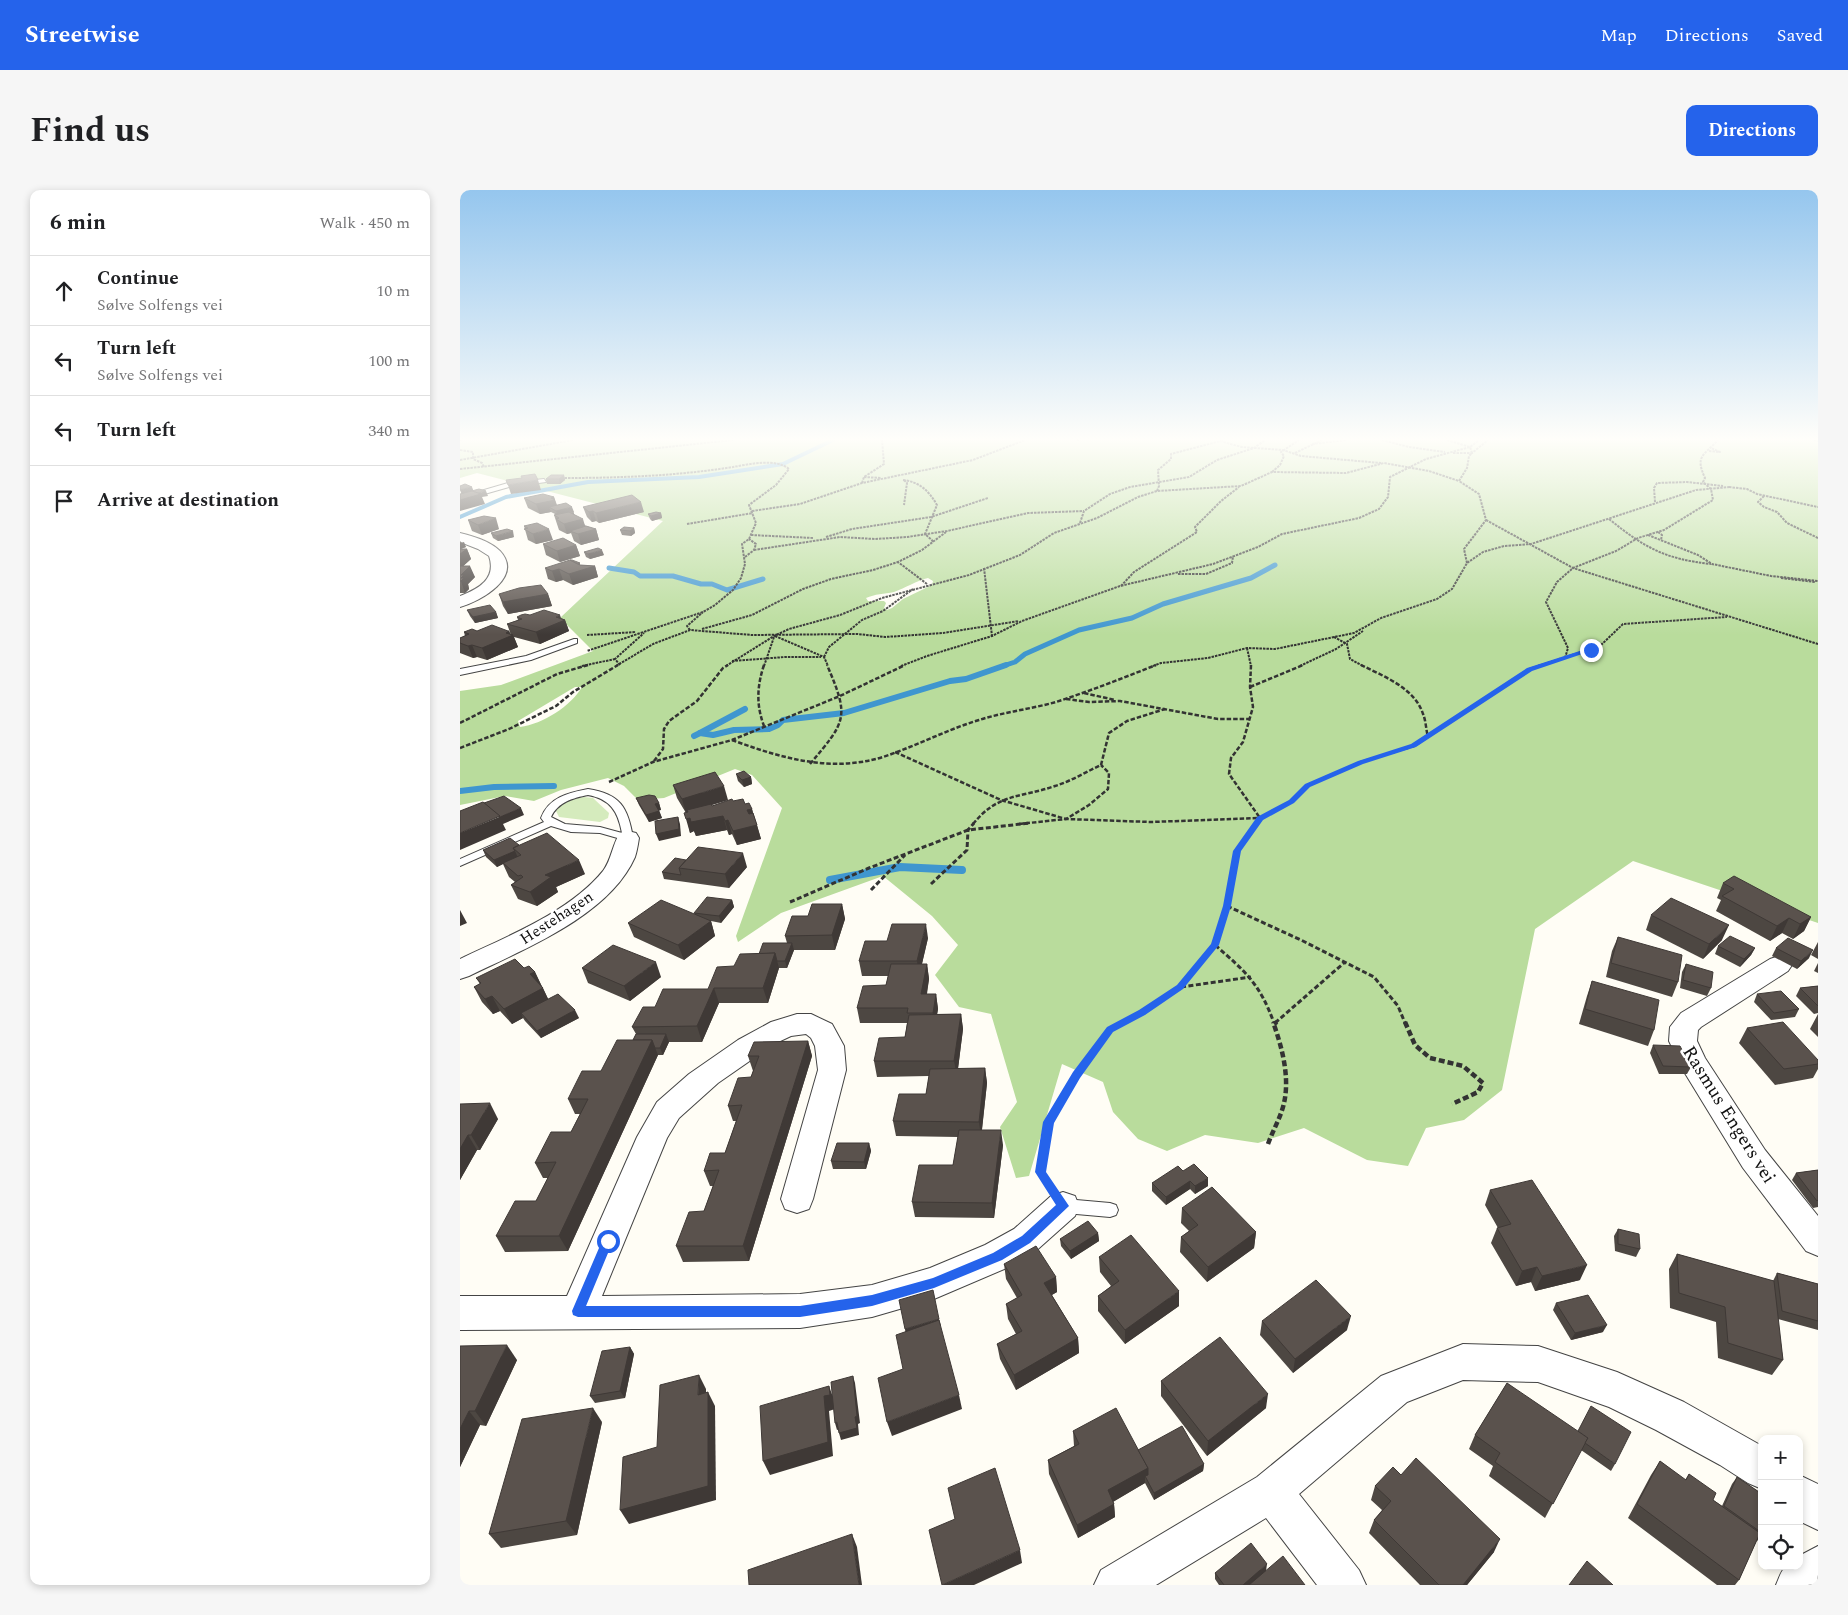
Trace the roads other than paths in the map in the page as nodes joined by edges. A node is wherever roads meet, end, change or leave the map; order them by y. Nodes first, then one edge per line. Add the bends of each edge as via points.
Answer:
1 (460, 538) edge
2 (460, 602) edge
3 (574, 640) dead end
4 (460, 672) edge
5 (550, 823) junction
6 (628, 838) junction
7 (460, 863) edge
8 (1779, 965) dead end
9 (460, 970) edge
10 (797, 1199) dead end
11 (1063, 1206) joint
12 (1110, 1210) dead end
13 (1818, 1241) edge
14 (578, 1311) junction
15 (460, 1313) edge
16 (1758, 1466) edge
17 (1271, 1491) junction
18 (1803, 1498) edge
19 (1818, 1510) edge
20 (1818, 1568) edge
21 (1116, 1585) edge
22 (1344, 1585) edge
23 (1798, 1585) edge

1 - 2 street via 486,548 496,555 499,564 491,586
3 - 4 lane via 528,658
5 - 6 lane via 600,830
5 - 6 lane via 546,818 548,810 556,803 574,794 601,793 619,808 625,819
5 - 7 lane
6 - 9 street, Hestehagen via 623,857 596,893 551,924
8 - 13 street, Rasmus Engers vei via 1691,1020 1684,1027 1683,1041 1754,1159
10 - 14 street via 832,1070 832,1052 826,1036 810,1023 787,1026 752,1044 708,1075 667,1112 652,1137
11 - 12 lane
11 - 14 street via 1026,1239 998,1256 934,1283 872,1301 800,1311
14 - 15 street
16 - 17 street via 1670,1416 1617,1391 1538,1364 1463,1362 1394,1389
17 - 21 street
17 - 22 street
18 - 19 street
20 - 23 street

